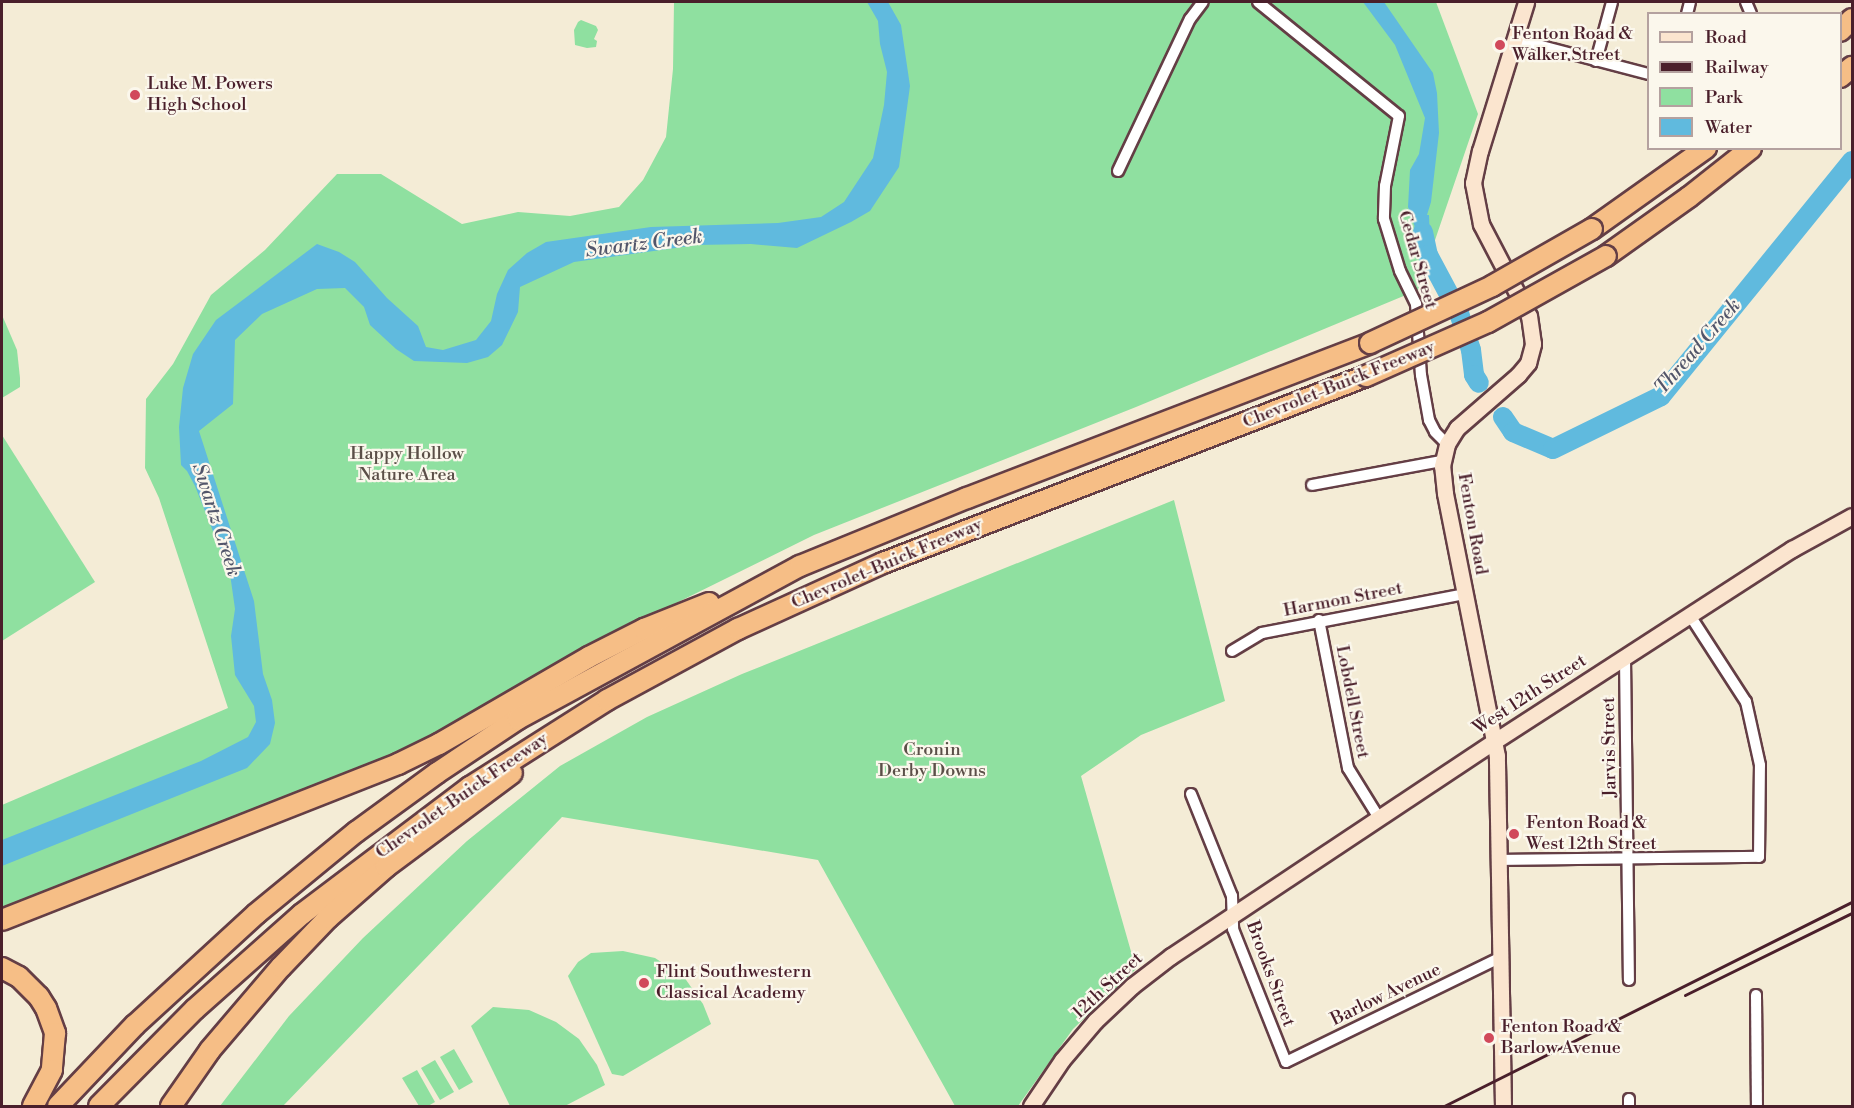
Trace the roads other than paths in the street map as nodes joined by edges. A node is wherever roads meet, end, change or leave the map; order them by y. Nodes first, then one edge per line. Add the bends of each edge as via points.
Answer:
1 (1203, 2) edge
2 (1258, 2) edge
3 (1526, 2) edge
4 (1612, 2) edge
5 (1515, 39) junction
6 (1596, 61) junction
7 (1647, 74) edge
8 (1703, 150) edge
9 (1749, 150) edge
10 (1118, 171) dead end
11 (1447, 444) junction
12 (1442, 461) junction
13 (1312, 485) dead end
14 (1852, 516) edge
15 (800, 566) junction
16 (1464, 594) junction
17 (1692, 616) junction
18 (1319, 620) junction
19 (1232, 651) dead end
20 (1625, 658) junction
21 (607, 700) junction
22 (1494, 741) junction
23 (1191, 794) dead end
24 (1379, 818) junction
25 (1500, 860) junction
26 (1629, 860) junction
27 (1232, 915) junction
28 (2, 920) edge
29 (1501, 957) junction
30 (2, 968) edge
31 (1629, 980) dead end
32 (1756, 995) dead end
33 (1286, 1062) joint
34 (33, 1107) edge
35 (58, 1107) edge
36 (99, 1107) edge
37 (171, 1107) edge
38 (1031, 1107) edge
39 (1503, 1107) edge
40 (1757, 1107) edge

1 - 10 street via 1190,18
2 - 11 street, Cedar Street via 1399,116 1385,186 1384,219 1400,271 1416,304 1429,420
3 - 5 street, Fenton Road
4 - 6 street
5 - 6 street
5 - 11 street, Fenton Road via 1473,183 1485,234 1529,316 1534,337 1532,350 1518,375 1462,422
6 - 7 street
8 - 15 highway, Chevrolet-Buick Freeway, bridge via 1592,229 1492,286 1370,343
9 - 21 highway, Chevrolet-Buick Freeway, bridge via 1606,256 1488,322 1366,376 883,563 738,629
11 - 12 street, Fenton Road
12 - 13 street
12 - 16 street, Fenton Road
14 - 17 street, West 12th Street via 1792,549
15 - 28 highway via 644,629 398,764
15 - 35 highway, Chevrolet-Buick Freeway via 518,719 402,798 225,941 135,1025
16 - 18 street, Harmon Street
16 - 22 street, Fenton Road
17 - 20 street, West 12th Street
17 - 26 street via 1746,702 1760,765 1759,857
18 - 19 street, Harmon Street via 1262,633
18 - 24 street, Lobdell Street via 1348,768
20 - 22 street, West 12th Street
20 - 26 street, Jarvis Street
21 - 36 highway, Chevrolet-Buick Freeway via 470,787 302,914 195,1009
21 - 37 highway via 386,867 335,911 280,967 210,1050
22 - 24 street, West 12th Street
22 - 25 street, Fenton Road
23 - 27 street, Brooks Street via 1232,896
24 - 27 street, West 12th Street
25 - 26 street
25 - 29 street, Fenton Road
26 - 31 street, Jarvis Street
27 - 33 street, Brooks Street via 1233,929
27 - 38 street, 12th Street via 1150,971 1113,1003 1067,1053
29 - 33 street, Barlow Avenue
29 - 39 street, Fenton Road
30 - 34 highway via 19,977 39,997 55,1033 52,1070
32 - 40 street

